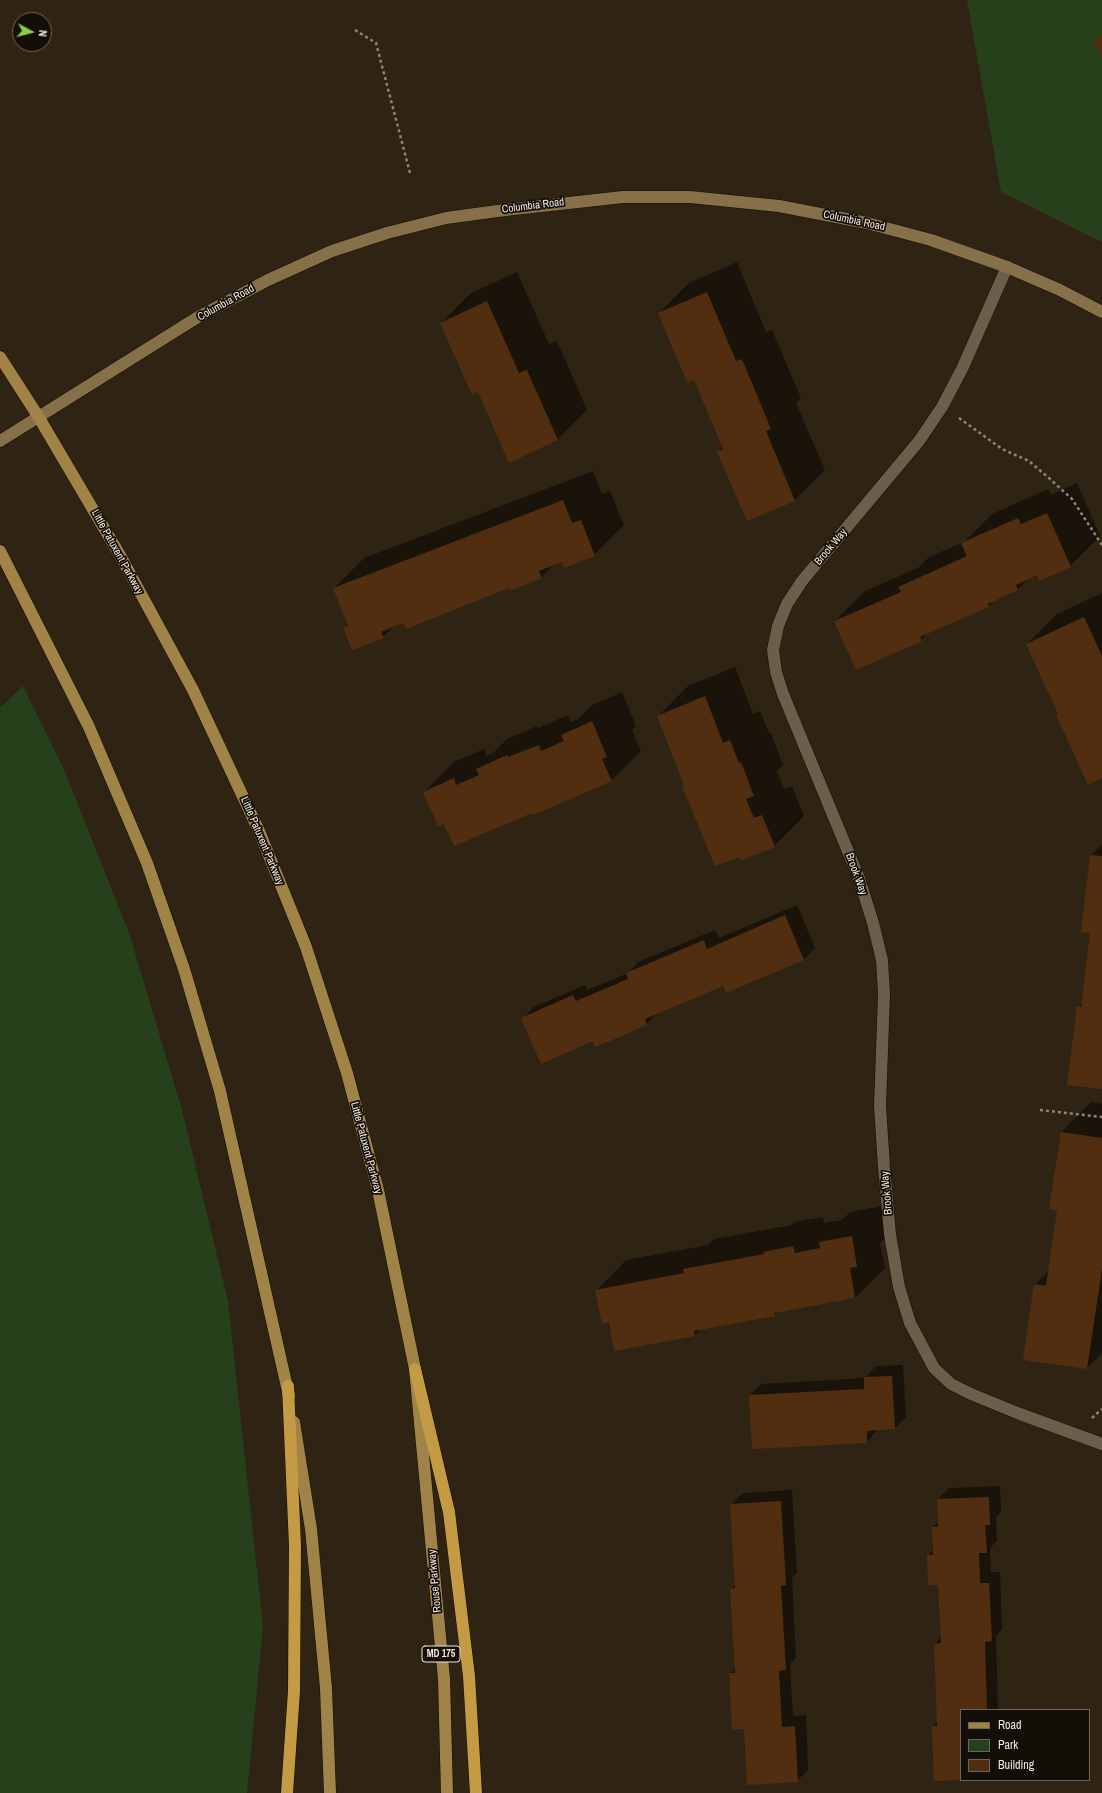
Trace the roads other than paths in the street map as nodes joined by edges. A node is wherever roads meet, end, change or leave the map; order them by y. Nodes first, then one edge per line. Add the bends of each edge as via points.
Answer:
1 (1007, 267) junction
2 (1102, 312) edge
3 (0, 357) edge
4 (38, 416) junction
5 (0, 441) edge
6 (0, 551) edge
7 (415, 1369) junction
8 (288, 1386) junction
9 (1102, 1444) edge
10 (287, 1793) edge
11 (330, 1793) edge
12 (447, 1793) edge
13 (476, 1793) edge

1 - 2 main road, Columbia Road
1 - 4 main road, Columbia Road via 931,240 867,223 779,206 690,197 623,197 446,218 387,233 339,249 268,280 198,317
1 - 9 street, Brook Way via 962,369 942,407 919,441 802,582 787,604 778,626 773,650 783,694 859,878 882,960 884,994 880,1106 884,1167 890,1234 899,1287 910,1323 934,1368 951,1384 1020,1414
3 - 4 main road, Little Patuxent Parkway
4 - 5 main road, Columbia Road
4 - 7 main road, Little Patuxent Parkway via 121,557 192,690 259,831 306,947 346,1073 376,1183
6 - 8 main road via 89,727 150,870 184,970 220,1091
7 - 12 main road, Rouse Parkway / MD 175 via 444,1679
7 - 13 highway via 449,1512 469,1676
8 - 10 highway via 295,1554 294,1691
8 - 11 main road via 311,1529 326,1688

